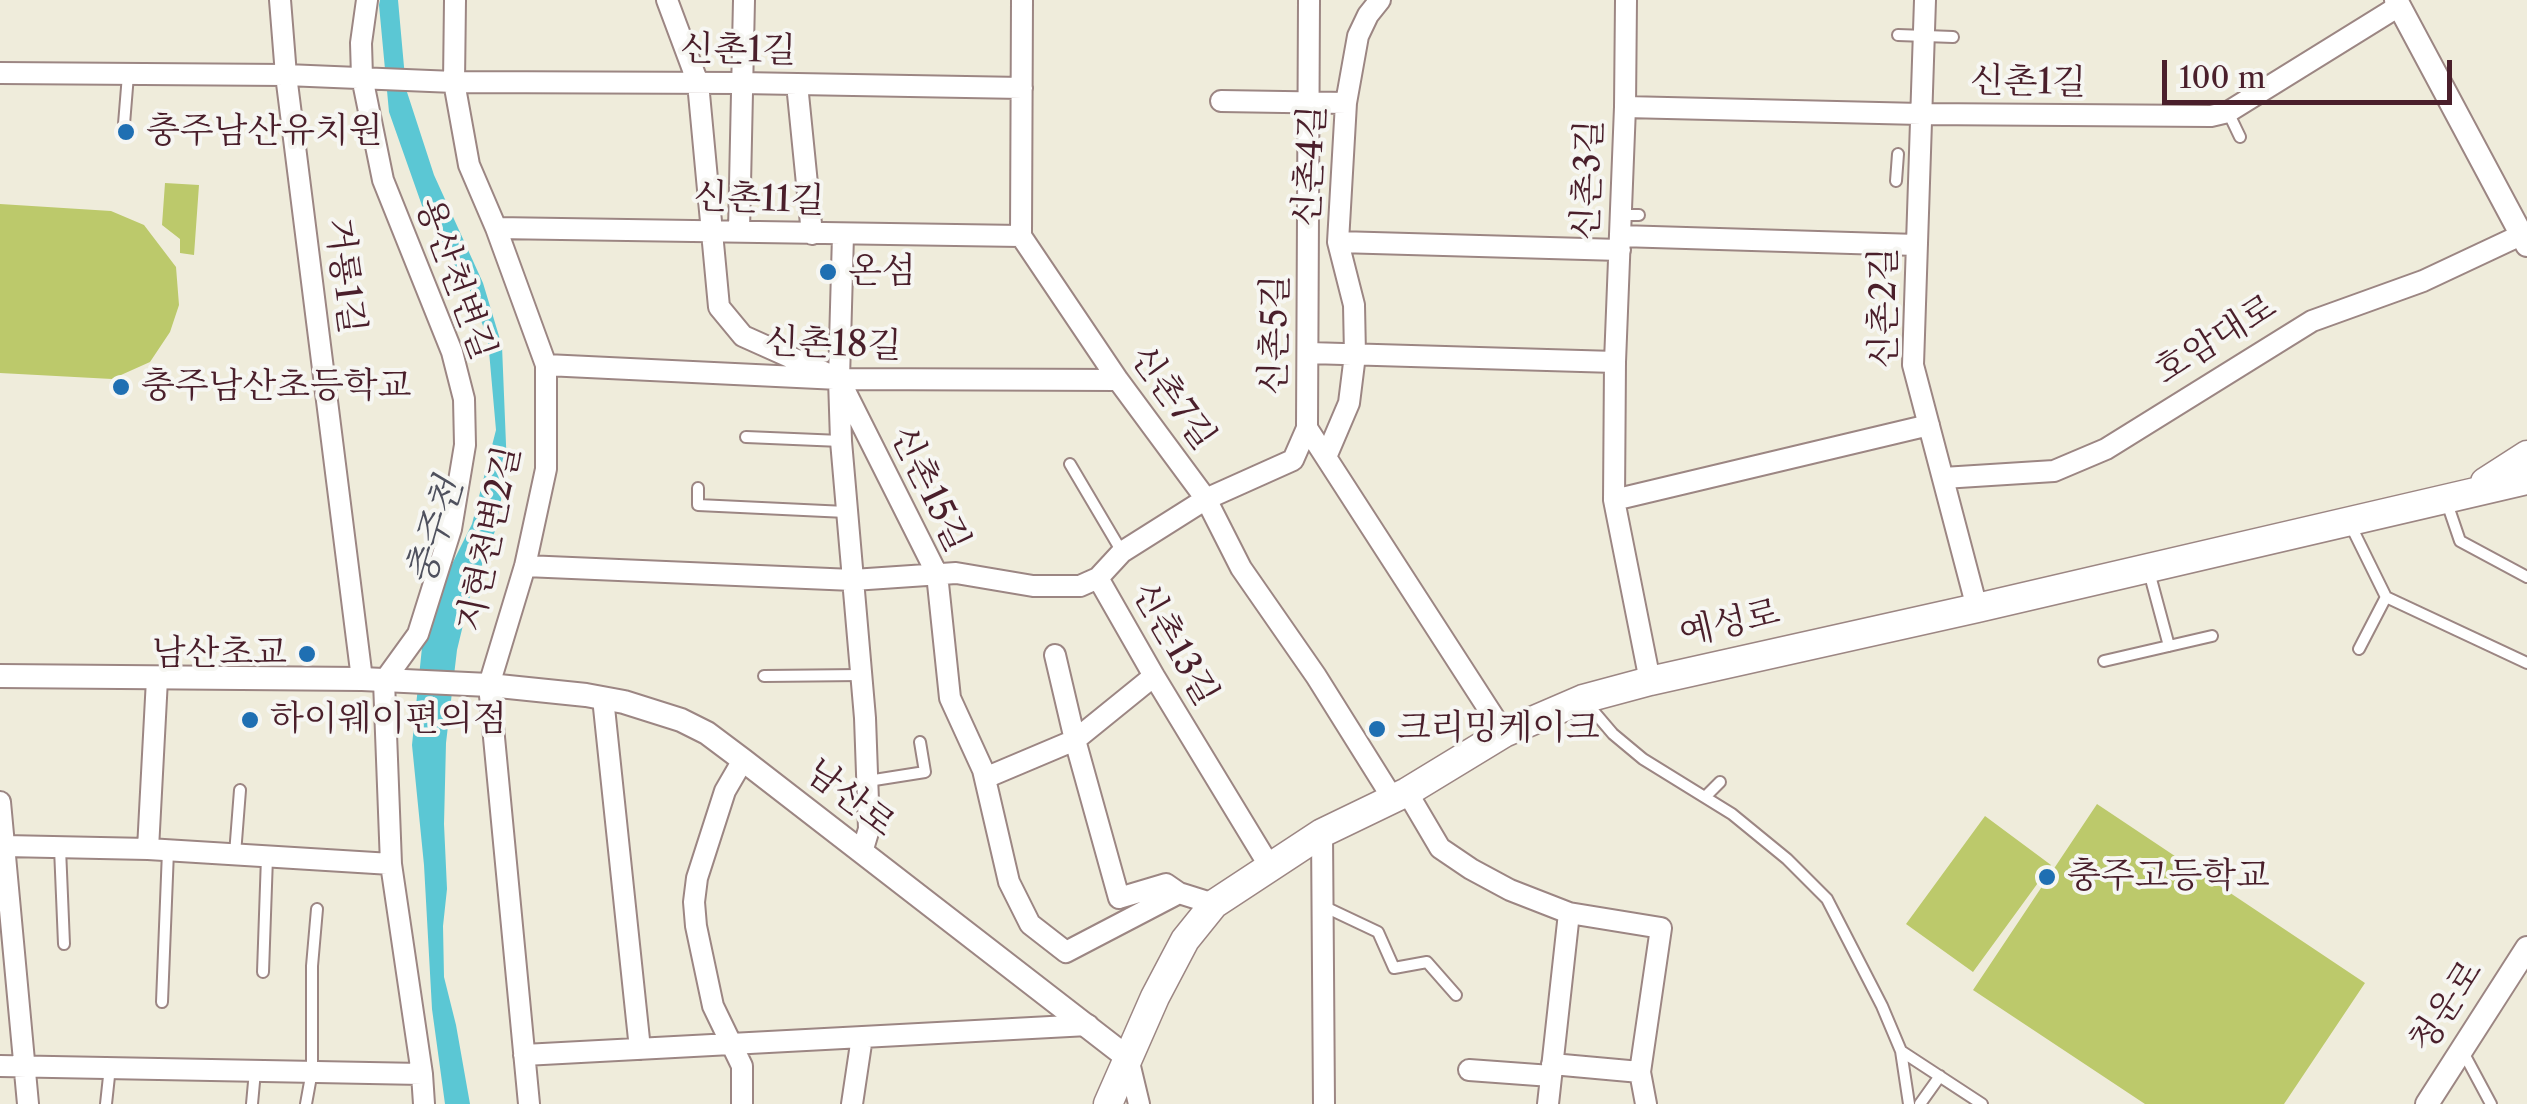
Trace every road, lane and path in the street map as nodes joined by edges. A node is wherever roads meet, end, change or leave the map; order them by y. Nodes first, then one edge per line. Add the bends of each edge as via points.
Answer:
1 (280, 0) edge
2 (367, 0) edge
3 (455, 0) edge
4 (667, 0) edge
5 (744, 0) edge
6 (1022, 0) edge
7 (1309, 0) edge
8 (1380, 0) edge
9 (1626, 0) edge
10 (1925, 0) edge
11 (2398, 3) edge
12 (1898, 35) dead end
13 (1924, 36) junction
14 (1952, 37) dead end
15 (0, 73) edge
16 (128, 74) junction
17 (286, 75) junction
18 (362, 77) junction
19 (454, 82) junction
20 (741, 82) junction
21 (698, 83) junction
22 (796, 84) junction
23 (1022, 88) junction
24 (1220, 100) dead end
25 (1310, 103) junction
26 (1346, 103) junction
27 (1624, 107) junction
28 (2228, 112) junction
29 (1921, 114) junction
30 (124, 124) dead end
31 (2240, 136) dead end
32 (1898, 154) dead end
33 (1896, 182) dead end
34 (496, 228) junction
35 (1625, 229) junction
36 (712, 230) junction
37 (739, 231) junction
38 (812, 234) junction
39 (843, 235) junction
40 (1021, 236) junction
41 (2525, 237) edge
42 (1338, 242) junction
43 (1917, 245) junction
44 (1309, 354) junction
45 (1356, 355) junction
46 (1615, 362) junction
47 (546, 364) junction
48 (839, 379) junction
49 (1118, 380) junction
50 (1929, 425) junction
51 (1307, 428) junction
52 (746, 437) dead end
53 (841, 441) junction
54 (2527, 455) edge
55 (1326, 457) junction
56 (1070, 464) dead end
57 (1943, 478) junction
58 (2527, 480) edge
59 (698, 488) dead end
60 (2527, 488) edge
61 (2458, 494) junction
62 (1206, 499) junction
63 (1614, 500) junction
64 (846, 512) junction
65 (2348, 520) junction
66 (1122, 552) junction
67 (524, 566) junction
68 (2148, 568) junction
69 (937, 574) junction
70 (2527, 577) edge
71 (1098, 578) junction
72 (853, 580) junction
73 (2386, 597) junction
74 (1977, 608) junction
75 (2212, 636) dead end
76 (2169, 646) junction
77 (2359, 649) dead end
78 (1056, 655) dead end
79 (2104, 661) dead end
80 (2527, 664) edge
81 (0, 676) edge
82 (764, 676) dead end
83 (861, 676) junction
84 (1154, 676) junction
85 (158, 678) junction
86 (374, 680) junction
87 (1650, 681) junction
88 (489, 685) junction
89 (602, 698) junction
90 (1583, 699) junction
91 (1504, 733) junction
92 (1075, 740) junction
93 (920, 742) dead end
94 (743, 760) junction
95 (985, 778) junction
96 (867, 781) junction
97 (1720, 782) dead end
98 (240, 790) dead end
99 (1400, 795) junction
100 (1705, 797) junction
101 (0, 802) edge
102 (1322, 833) junction
103 (5, 846) junction
104 (60, 848) junction
105 (158, 850) junction
106 (862, 852) junction
107 (235, 855) junction
108 (267, 857) junction
109 (391, 864) junction
110 (1270, 867) junction
111 (1179, 893) junction
112 (1214, 904) junction
113 (1323, 906) junction
114 (317, 909) dead end
115 (1570, 912) junction
116 (64, 944) dead end
117 (2527, 948) edge
118 (262, 972) dead end
119 (1456, 996) dead end
120 (162, 1002) dead end
121 (1088, 1025) junction
122 (862, 1037) junction
123 (732, 1044) junction
124 (640, 1049) junction
125 (2462, 1050) junction
126 (1902, 1051) junction
127 (524, 1054) junction
128 (1128, 1058) junction
129 (0, 1066) edge
130 (24, 1066) junction
131 (110, 1067) junction
132 (255, 1070) junction
133 (1469, 1070) dead end
134 (1552, 1070) junction
135 (312, 1072) junction
136 (1640, 1072) junction
137 (422, 1074) junction
138 (1940, 1076) junction
139 (28, 1104) edge
140 (106, 1104) edge
141 (252, 1104) edge
142 (306, 1104) edge
143 (424, 1104) edge
144 (529, 1104) edge
145 (742, 1104) edge
146 (852, 1104) edge
147 (1108, 1104) edge
148 (1139, 1104) edge
149 (1324, 1104) edge
150 (1548, 1104) edge
151 (1646, 1104) edge
152 (1909, 1104) edge
153 (1920, 1104) edge
154 (1982, 1104) edge
155 (2426, 1104) edge
156 (2491, 1104) edge

1 - 17 street, 거룡1길
2 - 18 street, 용산천변길
3 - 19 street, 지현천변2길
4 - 21 street
5 - 20 street
6 - 23 street
7 - 25 street, 신촌5길
8 - 26 street, 신촌4길 via 1358,36
9 - 27 street, 신촌3길
10 - 13 street, 신촌2길
11 - 28 street, 신촌1길
11 - 41 street, 호암대로
12 - 13 lane
13 - 14 lane
13 - 29 street, 신촌2길
15 - 16 street, 신촌1길
16 - 17 street, 신촌1길
16 - 30 lane
17 - 18 street, 신촌1길
17 - 86 street, 거룡1길
18 - 19 street, 신촌1길
18 - 86 street, 용산천변길 via 383,180 452,352 464,398 465,445 451,529 418,634
19 - 21 street, 신촌1길
19 - 34 street, 지현천변2길 via 469,165
20 - 21 street, 신촌1길
20 - 22 street, 신촌1길
20 - 37 street
21 - 36 street
22 - 23 street, 신촌1길
22 - 38 street
23 - 40 street
24 - 25 street
25 - 26 street
25 - 44 street, 신촌5길
26 - 42 street, 신촌4길
27 - 29 street, 신촌1길
27 - 35 street, 신촌3길
28 - 29 street, 신촌1길 via 2184,118
28 - 31 lane
29 - 43 street, 신촌2길
32 - 33 lane
34 - 36 street, 신촌11길
34 - 47 street, 지현천변2길
35 - 42 street
35 - 43 street
35 - 46 street, 신촌3길
36 - 37 street, 신촌11길
36 - 48 street via 720,308 743,336
37 - 38 street, 신촌11길
38 - 39 street, 신촌11길
39 - 40 street, 신촌11길
39 - 48 street
40 - 49 street, 신촌7길
41 - 57 street, 호암대로 via 2312,322 2106,449 2054,471
42 - 45 street, 신촌4길 via 1354,305
43 - 50 street, 신촌2길 via 1913,365
44 - 45 street
44 - 51 street, 신촌5길
45 - 46 street
45 - 55 street, 신촌4길 via 1349,403
46 - 63 street, 신촌3길
47 - 48 street, 신촌18길
47 - 67 street, 지현천변2길 via 546,469
48 - 49 street, 신촌18길
48 - 53 street
48 - 69 street, 신촌15길
49 - 62 street, 신촌7길
50 - 57 street, 신촌2길
50 - 63 street
51 - 55 street, 신촌5길
51 - 62 street, 신촌13길 via 1293,460
52 - 53 lane
53 - 64 street
54 - 61 main road
55 - 91 street, 신촌5길
56 - 66 lane
57 - 74 street, 신촌2길
58 - 61 main road, 예성로
59 - 64 lane via 698,505
60 - 61 street
61 - 65 main road, 예성로
61 - 70 lane via 2460,541
62 - 66 street, 신촌13길
62 - 99 street, 신촌7길 via 1241,568
63 - 87 street, 신촌3길
64 - 72 street
65 - 68 main road, 예성로
65 - 73 lane
66 - 71 street, 신촌13길
67 - 72 street
67 - 88 street, 지현천변2길
68 - 74 main road, 예성로
68 - 76 lane
69 - 71 street via 1033,586 1080,586
69 - 72 street
69 - 95 street, 신촌15길 via 950,698
71 - 84 street, 신촌13길
72 - 83 street
73 - 77 lane
73 - 80 lane
74 - 87 main road, 예성로
75 - 76 lane
76 - 79 lane
78 - 92 street
81 - 85 street
82 - 83 lane
83 - 96 street
84 - 92 street
84 - 110 street, 신촌13길
85 - 86 street
85 - 105 street
86 - 88 street, 남산로
86 - 109 street
87 - 90 main road, 예성로
88 - 89 street, 남산로
88 - 127 street, 지현천변2길
89 - 94 street, 남산로 via 681,720
89 - 124 street
90 - 91 main road, 예성로
90 - 100 lane via 1613,734
91 - 99 main road, 예성로
92 - 95 street
92 - 111 street via 1118,898 1166,884
93 - 96 lane via 925,772
94 - 106 street, 남산로
94 - 123 street via 725,791 694,902 713,1006
95 - 111 street, 신촌15길 via 1010,882 1030,924 1066,952
96 - 106 street
97 - 100 lane
98 - 107 lane
99 - 102 main road, 예성로
99 - 115 street, 신촌7길 via 1440,848 1471,870
100 - 126 lane via 1827,899
101 - 103 street
102 - 110 main road, 예성로
102 - 113 street
103 - 104 street
103 - 130 street
104 - 105 street
104 - 116 lane
105 - 107 street
105 - 120 lane
106 - 121 street, 남산로
107 - 108 street
108 - 109 street
108 - 118 lane
109 - 137 street
110 - 112 main road, 예성로
111 - 112 street
112 - 128 main road, 예성로 via 1185,940
113 - 119 lane via 1378,932 1394,968 1427,962
113 - 149 street
114 - 135 lane
115 - 134 street
115 - 136 street, 신촌7길 via 1661,928
117 - 125 street, 청운로
121 - 122 street
121 - 128 street, 남산로
122 - 123 street
122 - 146 street
123 - 124 street
123 - 145 street via 742,1066
124 - 127 street
125 - 155 street, 청운로
125 - 156 lane
126 - 138 lane
126 - 152 lane
127 - 144 street, 지현천변2길
128 - 147 main road, 예성로
128 - 148 street
129 - 130 street
130 - 131 street
130 - 139 street
131 - 132 street
131 - 140 lane
132 - 135 street
132 - 141 lane
133 - 134 street
134 - 136 street
134 - 150 street
135 - 137 street
135 - 142 lane
136 - 151 street
137 - 143 street
138 - 153 lane
138 - 154 lane

